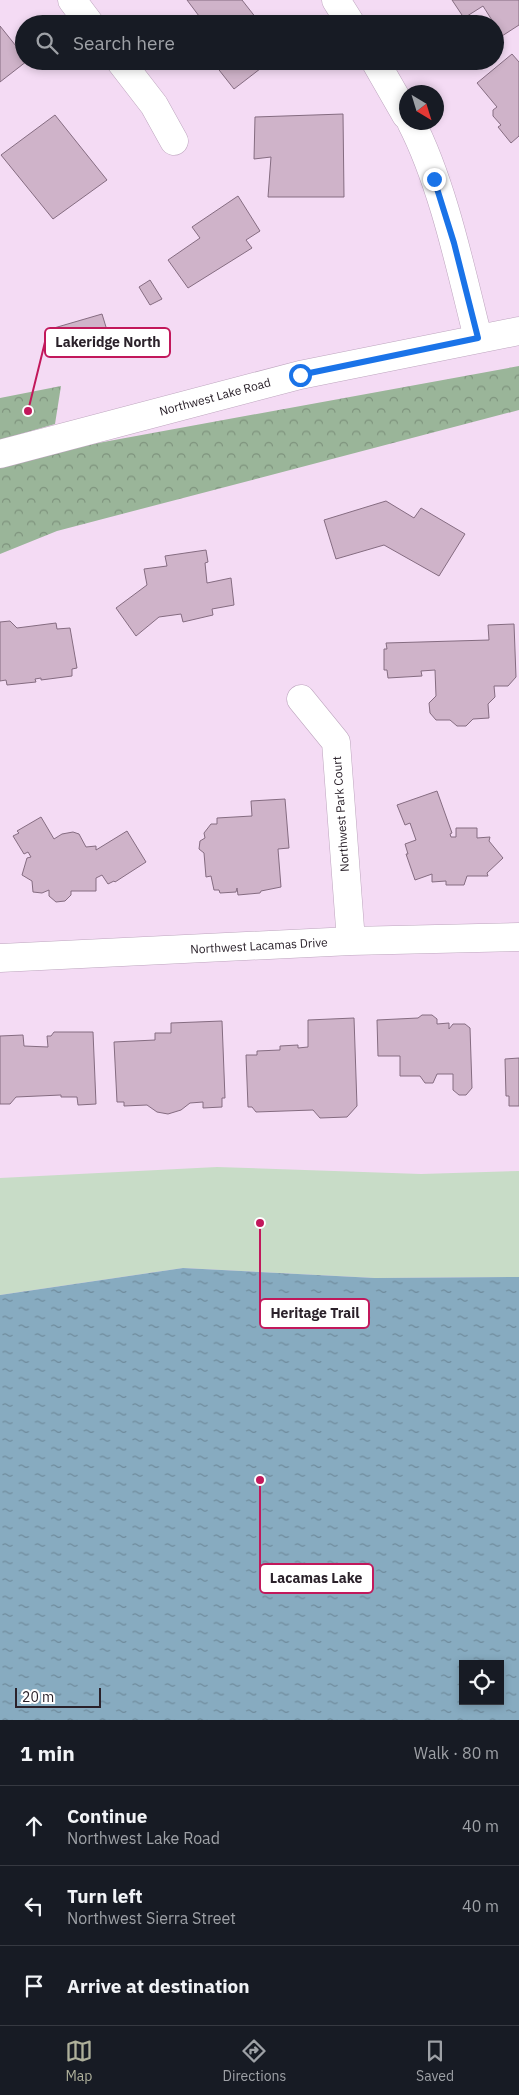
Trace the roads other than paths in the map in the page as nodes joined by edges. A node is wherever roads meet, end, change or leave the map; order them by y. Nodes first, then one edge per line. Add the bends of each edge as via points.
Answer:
1 (72, 0) edge
2 (336, 0) edge
3 (83, 15) edge
4 (345, 15) edge
5 (127, 70) edge
6 (380, 70) edge
7 (399, 103) edge
8 (414, 130) edge
9 (174, 141) dead end
10 (519, 331) edge
11 (478, 338) junction
12 (0, 454) edge
13 (301, 699) dead end
14 (519, 937) edge
15 (351, 941) junction
16 (0, 958) edge

1 - 3 street
2 - 4 street
5 - 9 street via 154,105
6 - 7 street
8 - 11 street via 454,243
10 - 11 street, Northwest Lake Road
11 - 12 street, Northwest Lake Road via 300,375
13 - 15 street, Northwest Park Court via 336,742
14 - 15 street, Northwest Lacamas Drive
15 - 16 street, Northwest Lacamas Drive

